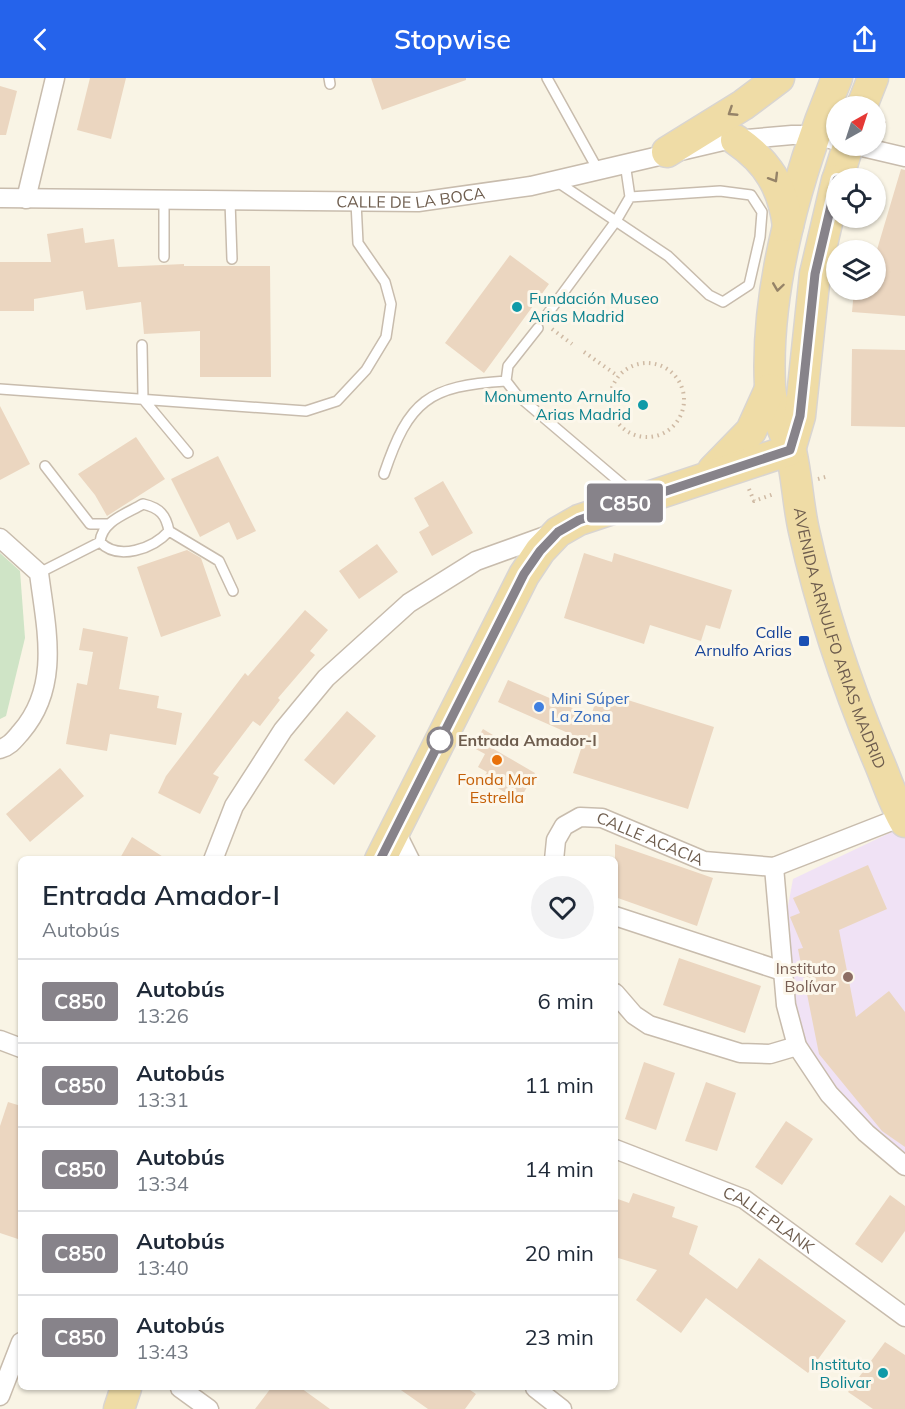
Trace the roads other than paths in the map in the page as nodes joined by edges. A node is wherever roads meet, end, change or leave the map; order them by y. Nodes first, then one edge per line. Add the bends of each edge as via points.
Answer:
1 (55, 78) edge
2 (547, 78) edge
3 (779, 78) edge
4 (837, 78) edge
5 (873, 78) edge
6 (834, 96) edge
7 (866, 96) edge
8 (826, 138) edge
9 (736, 140) junction
10 (667, 152) junction
11 (886, 153) edge
12 (905, 157) edge
13 (625, 163) junction
14 (598, 170) junction
15 (556, 181) junction
16 (630, 197) junction
17 (0, 198) edge
18 (26, 199) junction
19 (164, 200) junction
20 (230, 201) junction
21 (356, 202) junction
22 (616, 221) junction
23 (826, 226) edge
24 (788, 229) junction
25 (164, 257) dead end
26 (232, 259) dead end
27 (546, 316) dead end
28 (538, 328) dead end
29 (142, 345) dead end
30 (506, 381) junction
31 (0, 388) edge
32 (770, 389) junction
33 (143, 399) junction
34 (790, 450) junction
35 (188, 453) dead end
36 (45, 466) dead end
37 (384, 474) dead end
38 (704, 477) junction
39 (638, 498) junction
40 (108, 524) junction
41 (169, 531) junction
42 (558, 532) junction
43 (0, 538) edge
44 (100, 542) junction
45 (39, 573) junction
46 (233, 591) dead end
47 (0, 749) edge
48 (904, 820) edge
49 (395, 830) junction
50 (215, 856) edge
51 (382, 856) edge
52 (408, 856) edge
53 (554, 856) edge
54 (774, 867) junction
55 (618, 917) edge
56 (782, 971) junction
57 (618, 996) edge
58 (0, 1040) edge
59 (797, 1046) junction
60 (18, 1047) edge
61 (618, 1150) edge
62 (905, 1166) edge
63 (905, 1317) edge
64 (18, 1350) edge
65 (125, 1390) edge
66 (183, 1390) edge
67 (538, 1390) edge
68 (0, 1396) edge
69 (119, 1409) edge
70 (209, 1409) edge
71 (562, 1409) edge

1 - 18 street
2 - 14 lane
3 -> 10 main road
4 - 6 main road, AVENIDA ARNULFO ARIAS MADRID
5 - 7 main road
8 - 9 street, CALLE DE LA BOCA
8 - 24 main road, AVENIDA ARNULFO ARIAS MADRID
9 - 10 street, CALLE DE LA BOCA
9 -> 24 main road via 756,154 774,178 783,199
10 - 13 street, CALLE DE LA BOCA
11 - 12 street
13 - 14 street, CALLE DE LA BOCA
13 - 16 lane
14 - 15 street, CALLE DE LA BOCA
15 - 21 street, CALLE DE LA BOCA via 417,202
15 - 22 lane
16 - 22 lane
16 - 22 lane via 720,191 751,195 762,212 749,285 723,302 668,256
17 - 18 street, CALLE DE LA BOCA
18 - 19 street, CALLE DE LA BOCA
19 - 20 street, CALLE DE LA BOCA
19 - 25 lane
20 - 21 street, CALLE DE LA BOCA
20 - 26 lane
21 - 33 lane via 358,243 385,282 391,304 386,337 366,370 337,401 306,411
22 - 27 lane
23 - 34 main road, AVENIDA ARNULFO ARIAS MADRID via 815,274 800,416
24 -> 32 main road, AVENIDA ARNULFO ARIAS MADRID via 773,320
28 - 30 lane via 508,366
29 - 33 lane
30 - 37 lane via 467,383 433,394 410,414 395,440
30 - 39 lane via 516,394
31 - 33 lane
32 - 34 main road, AVENIDA ARNULFO ARIAS MADRID
32 - 38 main road via 751,431 736,450
33 - 35 lane
34 - 38 main road
34 - 48 main road, AVENIDA ARNULFO ARIAS MADRID via 804,532 823,603 855,702
36 - 40 lane via 90,524
38 - 39 main road
39 - 42 main road
40 - 41 lane via 143,504 156,507 167,518
40 - 44 lane via 101,532
41 - 44 lane via 161,540 121,554 108,551
41 - 46 lane via 219,561
42 - 49 main road via 524,574
42 - 50 street via 476,561 419,597 326,678 283,730 234,806
43 - 45 street
44 - 45 lane
45 - 47 street via 48,678 31,721 9,746
48 - 54 street
49 - 51 main road
49 - 52 street
53 - 54 street, CALLE ACACIA via 555,840 564,826 580,817 602,818 704,861
54 - 56 street
55 - 56 street
56 - 59 street
57 - 59 street via 634,1015 649,1024 740,1053 770,1054
58 - 60 street
59 - 62 street via 829,1094
61 - 63 street, CALLE PLANK via 744,1199
64 - 68 street
65 - 69 main road
66 - 70 street
67 - 71 street

